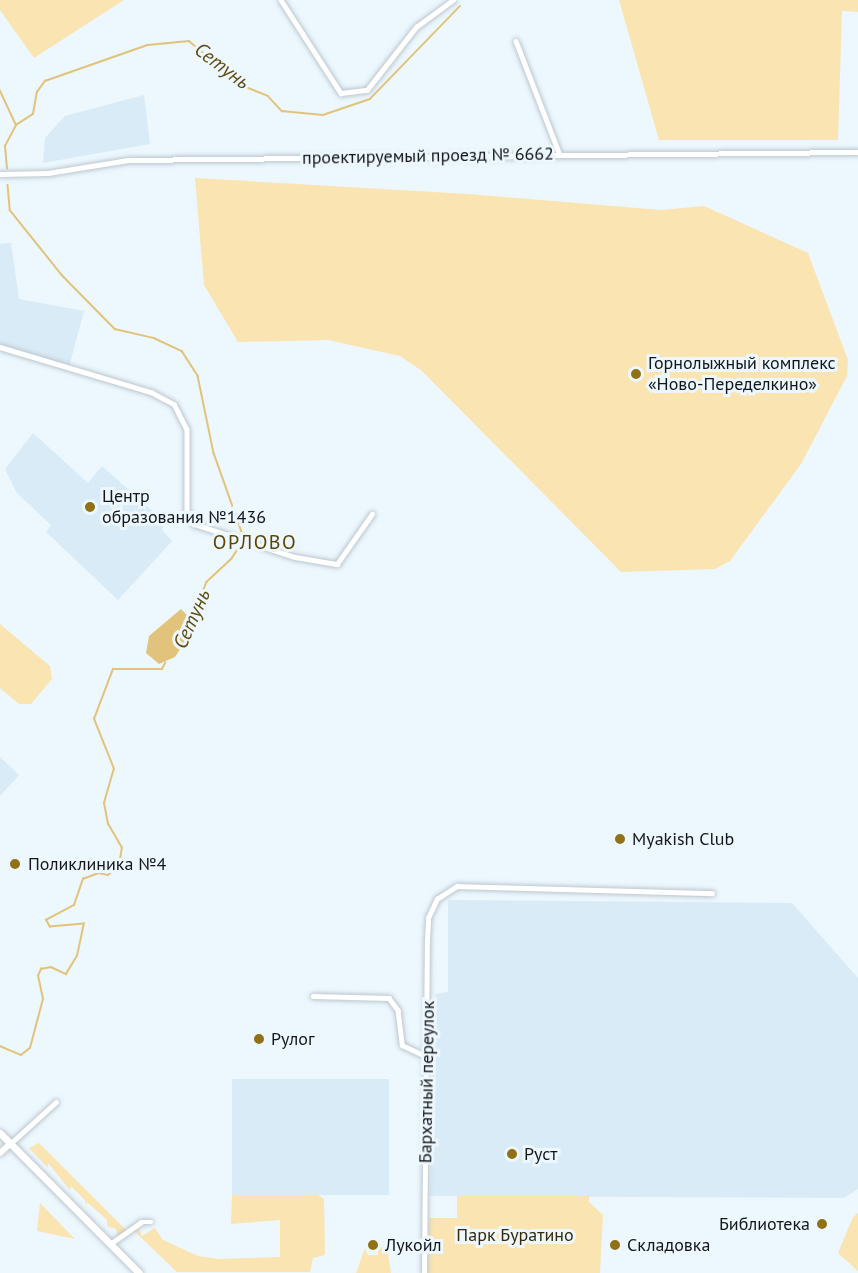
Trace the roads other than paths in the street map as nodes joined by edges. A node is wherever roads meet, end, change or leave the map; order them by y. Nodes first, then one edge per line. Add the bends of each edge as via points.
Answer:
1 (281, 0) edge
2 (453, 0) edge
3 (516, 41) dead end
4 (858, 152) edge
5 (560, 154) junction
6 (0, 174) edge
7 (0, 347) edge
8 (372, 513) dead end
9 (712, 893) dead end
10 (313, 996) dead end
11 (428, 1057) junction
12 (56, 1102) dead end
13 (0, 1133) edge
14 (10, 1144) junction
15 (0, 1153) edge
16 (151, 1222) dead end
17 (110, 1244) junction
18 (139, 1273) edge
19 (424, 1273) edge

1 - 2 street via 341,93 367,90 416,27
3 - 5 street
4 - 5 street, проектируемый проезд № 6662
5 - 6 street, проектируемый проезд № 6662 via 128,160 48,173
7 - 8 street via 151,392 174,404 187,429 188,518 194,524 295,557 338,564
9 - 11 street, Бархатный переулок via 458,886 441,894 427,926
10 - 11 street via 389,998 398,1010 402,1045
11 - 19 street, Бархатный переулок
12 - 14 street
13 - 14 main road
14 - 15 street
14 - 17 main road
16 - 17 street via 141,1222
17 - 18 main road

